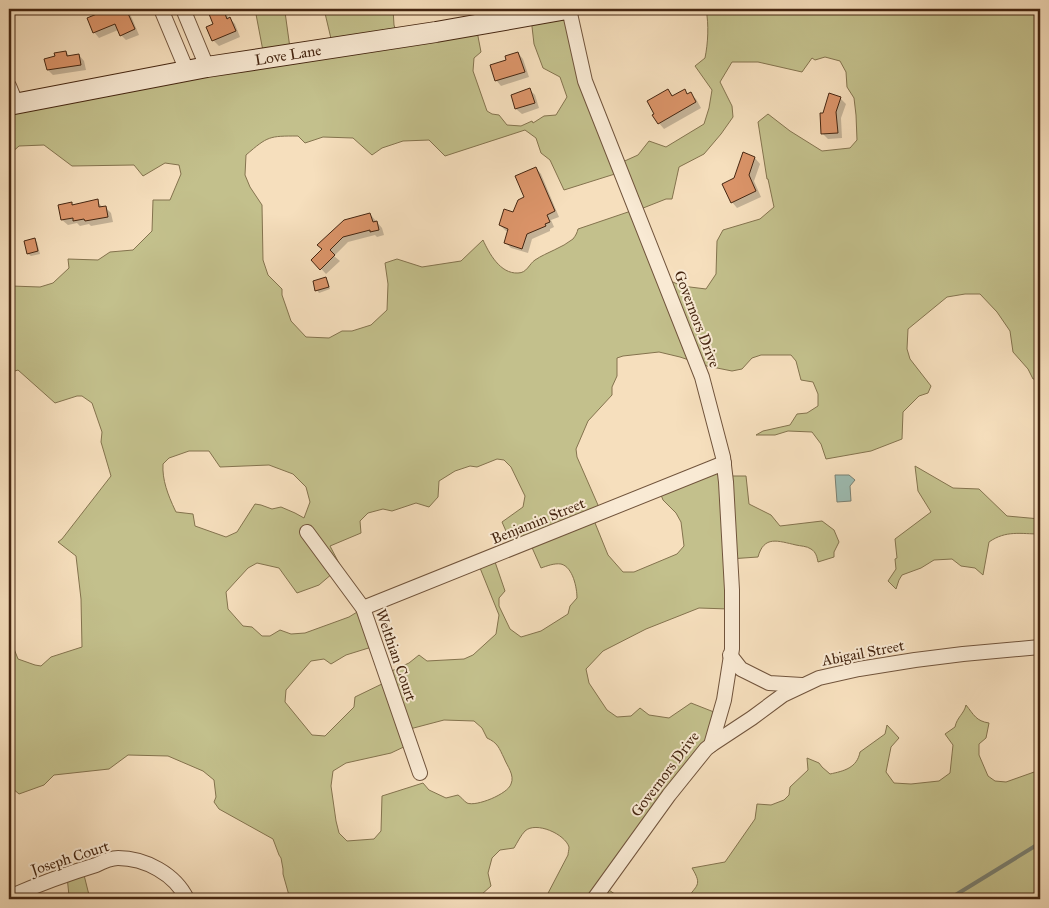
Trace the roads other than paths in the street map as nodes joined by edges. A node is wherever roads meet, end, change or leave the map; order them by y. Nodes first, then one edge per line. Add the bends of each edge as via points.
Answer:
1 (161, 9) edge
2 (183, 9) edge
3 (568, 9) edge
4 (207, 67) junction
5 (187, 71) junction
6 (11, 98) edge
7 (724, 463) junction
8 (307, 532) dead end
9 (363, 608) junction
10 (1040, 648) edge
11 (730, 655) junction
12 (805, 685) junction
13 (712, 745) junction
14 (420, 773) dead end
15 (9, 897) edge
16 (187, 899) edge
17 (594, 899) edge

1 - 5 street
2 - 4 street
3 - 4 street, Love Lane
3 - 7 street, Governors Drive via 585,81 702,377
4 - 5 street, Love Lane
5 - 6 street, Love Lane
7 - 9 street, Benjamin Street
7 - 11 street, Governors Drive via 732,590
8 - 9 street, Welthian Court
9 - 14 street, Welthian Court
10 - 12 street, Abigail Street via 915,660 859,669
11 - 12 street via 741,669 769,683
11 - 13 street, Governors Drive via 724,700
12 - 13 street, Abigail Street via 783,695
13 - 17 street, Governors Drive via 669,794
15 - 16 street, Joseph Court via 116,858 140,861 157,868 171,878

